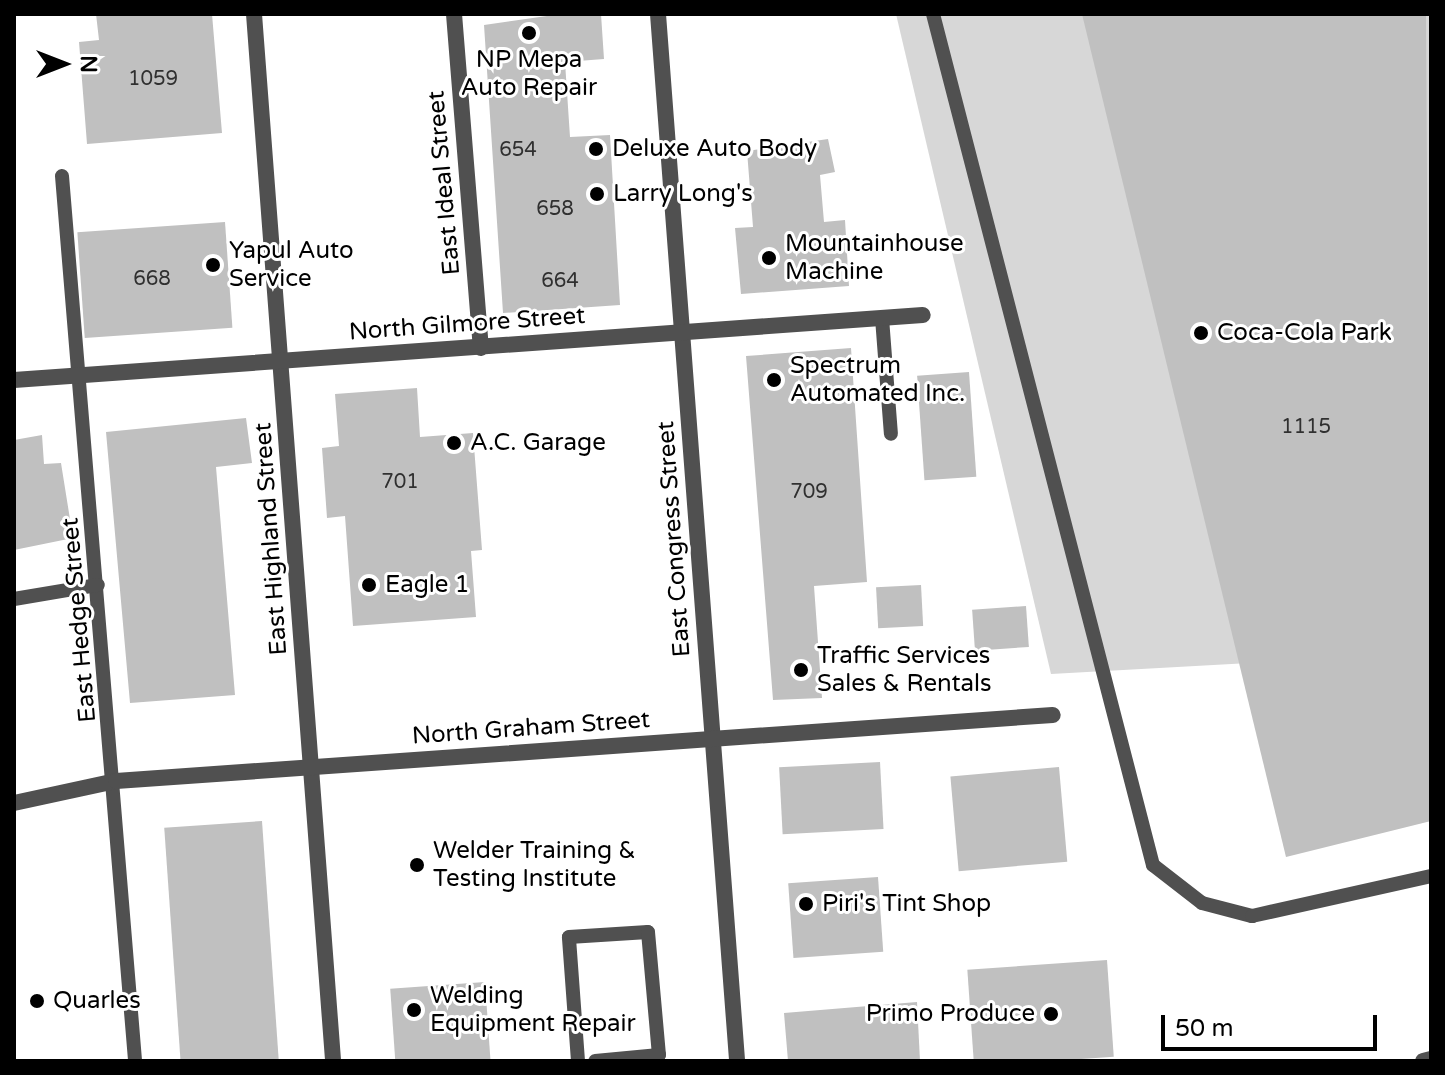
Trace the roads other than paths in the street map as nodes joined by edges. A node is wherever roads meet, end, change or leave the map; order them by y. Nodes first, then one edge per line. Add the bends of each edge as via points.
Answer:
1 (254, 14) edge
2 (454, 14) edge
3 (658, 14) edge
4 (933, 14) edge
5 (62, 176) dead end
6 (923, 315) dead end
7 (882, 318) junction
8 (682, 333) junction
9 (481, 348) junction
10 (282, 361) junction
11 (78, 375) junction
12 (14, 380) edge
13 (891, 434) dead end
14 (98, 585) junction
15 (14, 599) edge
16 (1053, 715) dead end
17 (713, 738) junction
18 (311, 768) junction
19 (116, 781) junction
20 (14, 803) edge
21 (1431, 876) edge
22 (1431, 1059) edge
23 (135, 1061) edge
24 (333, 1061) edge
25 (578, 1061) edge
26 (595, 1061) edge
27 (737, 1061) edge
28 (1423, 1061) edge

1 - 10 street, East Highland Street
2 - 9 street, East Ideal Street
3 - 8 street, East Congress Street
4 - 21 lane via 1153,865 1202,903 1252,916
5 - 11 lane, East Hedge Street
6 - 7 street, North Gilmore Street
7 - 8 street, North Gilmore Street
7 - 13 lane
8 - 9 street, North Gilmore Street
8 - 17 street, East Congress Street
9 - 10 street, North Gilmore Street
10 - 11 street, North Gilmore Street
10 - 18 street, East Highland Street
11 - 12 street, North Gilmore Street
11 - 14 lane, East Hedge Street
14 - 15 lane
14 - 19 lane, East Hedge Street
16 - 17 street, North Graham Street
17 - 18 street, North Graham Street
17 - 27 street, East Congress Street
18 - 19 street, North Graham Street
18 - 24 street, East Highland Street
19 - 20 street, North Graham Street
19 - 23 lane, East Hedge Street
22 - 28 street
25 - 26 lane via 569,937 648,932 659,1055

